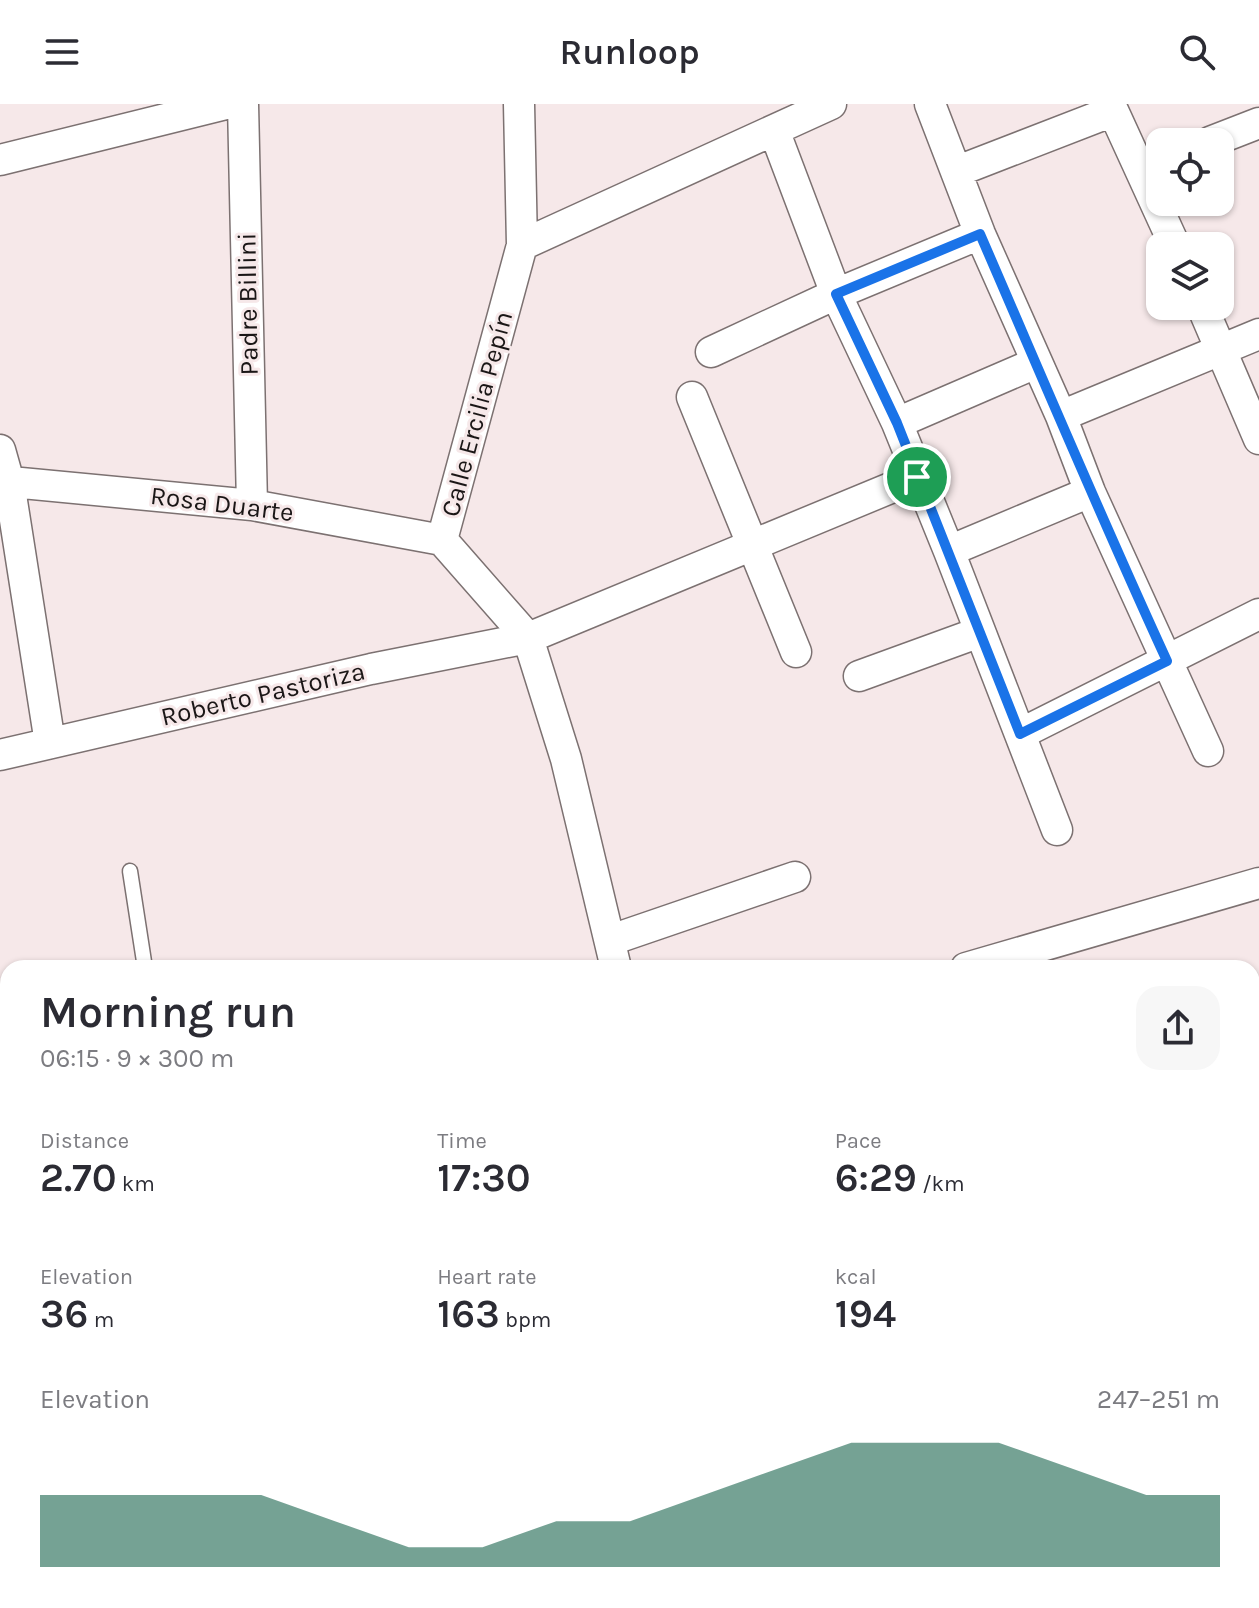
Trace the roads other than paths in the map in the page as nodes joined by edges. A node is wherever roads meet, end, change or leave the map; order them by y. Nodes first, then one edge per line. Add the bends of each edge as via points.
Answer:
1 (226, 104) edge
2 (243, 104) edge
3 (519, 104) edge
4 (831, 104) edge
5 (930, 104) edge
6 (1112, 107) edge
7 (1259, 123) edge
8 (774, 130) junction
9 (1234, 133) edge
10 (0, 160) edge
11 (1146, 160) edge
12 (958, 171) junction
13 (980, 234) junction
14 (522, 245) junction
15 (836, 294) junction
16 (1208, 320) edge
17 (1259, 334) edge
18 (1222, 351) junction
19 (711, 352) dead end
20 (1036, 363) junction
21 (692, 397) dead end
22 (1061, 416) junction
23 (897, 423) junction
24 (1259, 439) edge
25 (0, 450) edge
26 (917, 477) junction
27 (4, 482) edge
28 (1090, 492) junction
29 (252, 505) junction
30 (442, 540) junction
31 (750, 546) junction
32 (949, 551) junction
33 (1259, 614) edge
34 (980, 632) junction
35 (528, 638) junction
36 (796, 652) dead end
37 (1167, 661) junction
38 (859, 676) dead end
39 (1020, 734) junction
40 (50, 743) junction
41 (1208, 751) dead end
42 (0, 755) edge
43 (1057, 830) dead end
44 (130, 871) dead end
45 (795, 877) dead end
46 (1259, 883) edge
47 (614, 954) edge
48 (144, 960) edge
49 (994, 960) edge

1 - 10 street
2 - 29 street, Padre Billini
3 - 14 street, Calle Ercilia Pepín
4 - 8 street
5 - 12 street
6 - 11 street
6 - 12 street
7 - 9 street
8 - 14 street
8 - 15 street
12 - 13 street
13 - 15 street
13 - 20 street
14 - 30 street, Calle Ercilia Pepín
15 - 19 street
15 - 23 street
16 - 18 street
17 - 18 street
18 - 22 street
18 - 24 street
20 - 22 street
20 - 23 street
21 - 31 street
22 - 28 street
23 - 26 street
25 - 27 street
26 - 31 street, Roberto Pastoriza
26 - 32 street
27 - 29 street, Rosa Duarte
27 - 40 street
28 - 32 street
28 - 37 street
29 - 30 street, Rosa Duarte
30 - 35 street, Calle Ercilia Pepín
31 - 35 street, Roberto Pastoriza
31 - 36 street
32 - 34 street
33 - 37 street
34 - 38 street
34 - 39 street
35 - 40 street, Roberto Pastoriza
35 - 47 street, Calle Ercilia Pepín via 566,759
37 - 39 street
37 - 41 street
39 - 43 street
40 - 42 street, Roberto Pastoriza
44 - 48 lane
45 - 47 street
46 - 49 street

